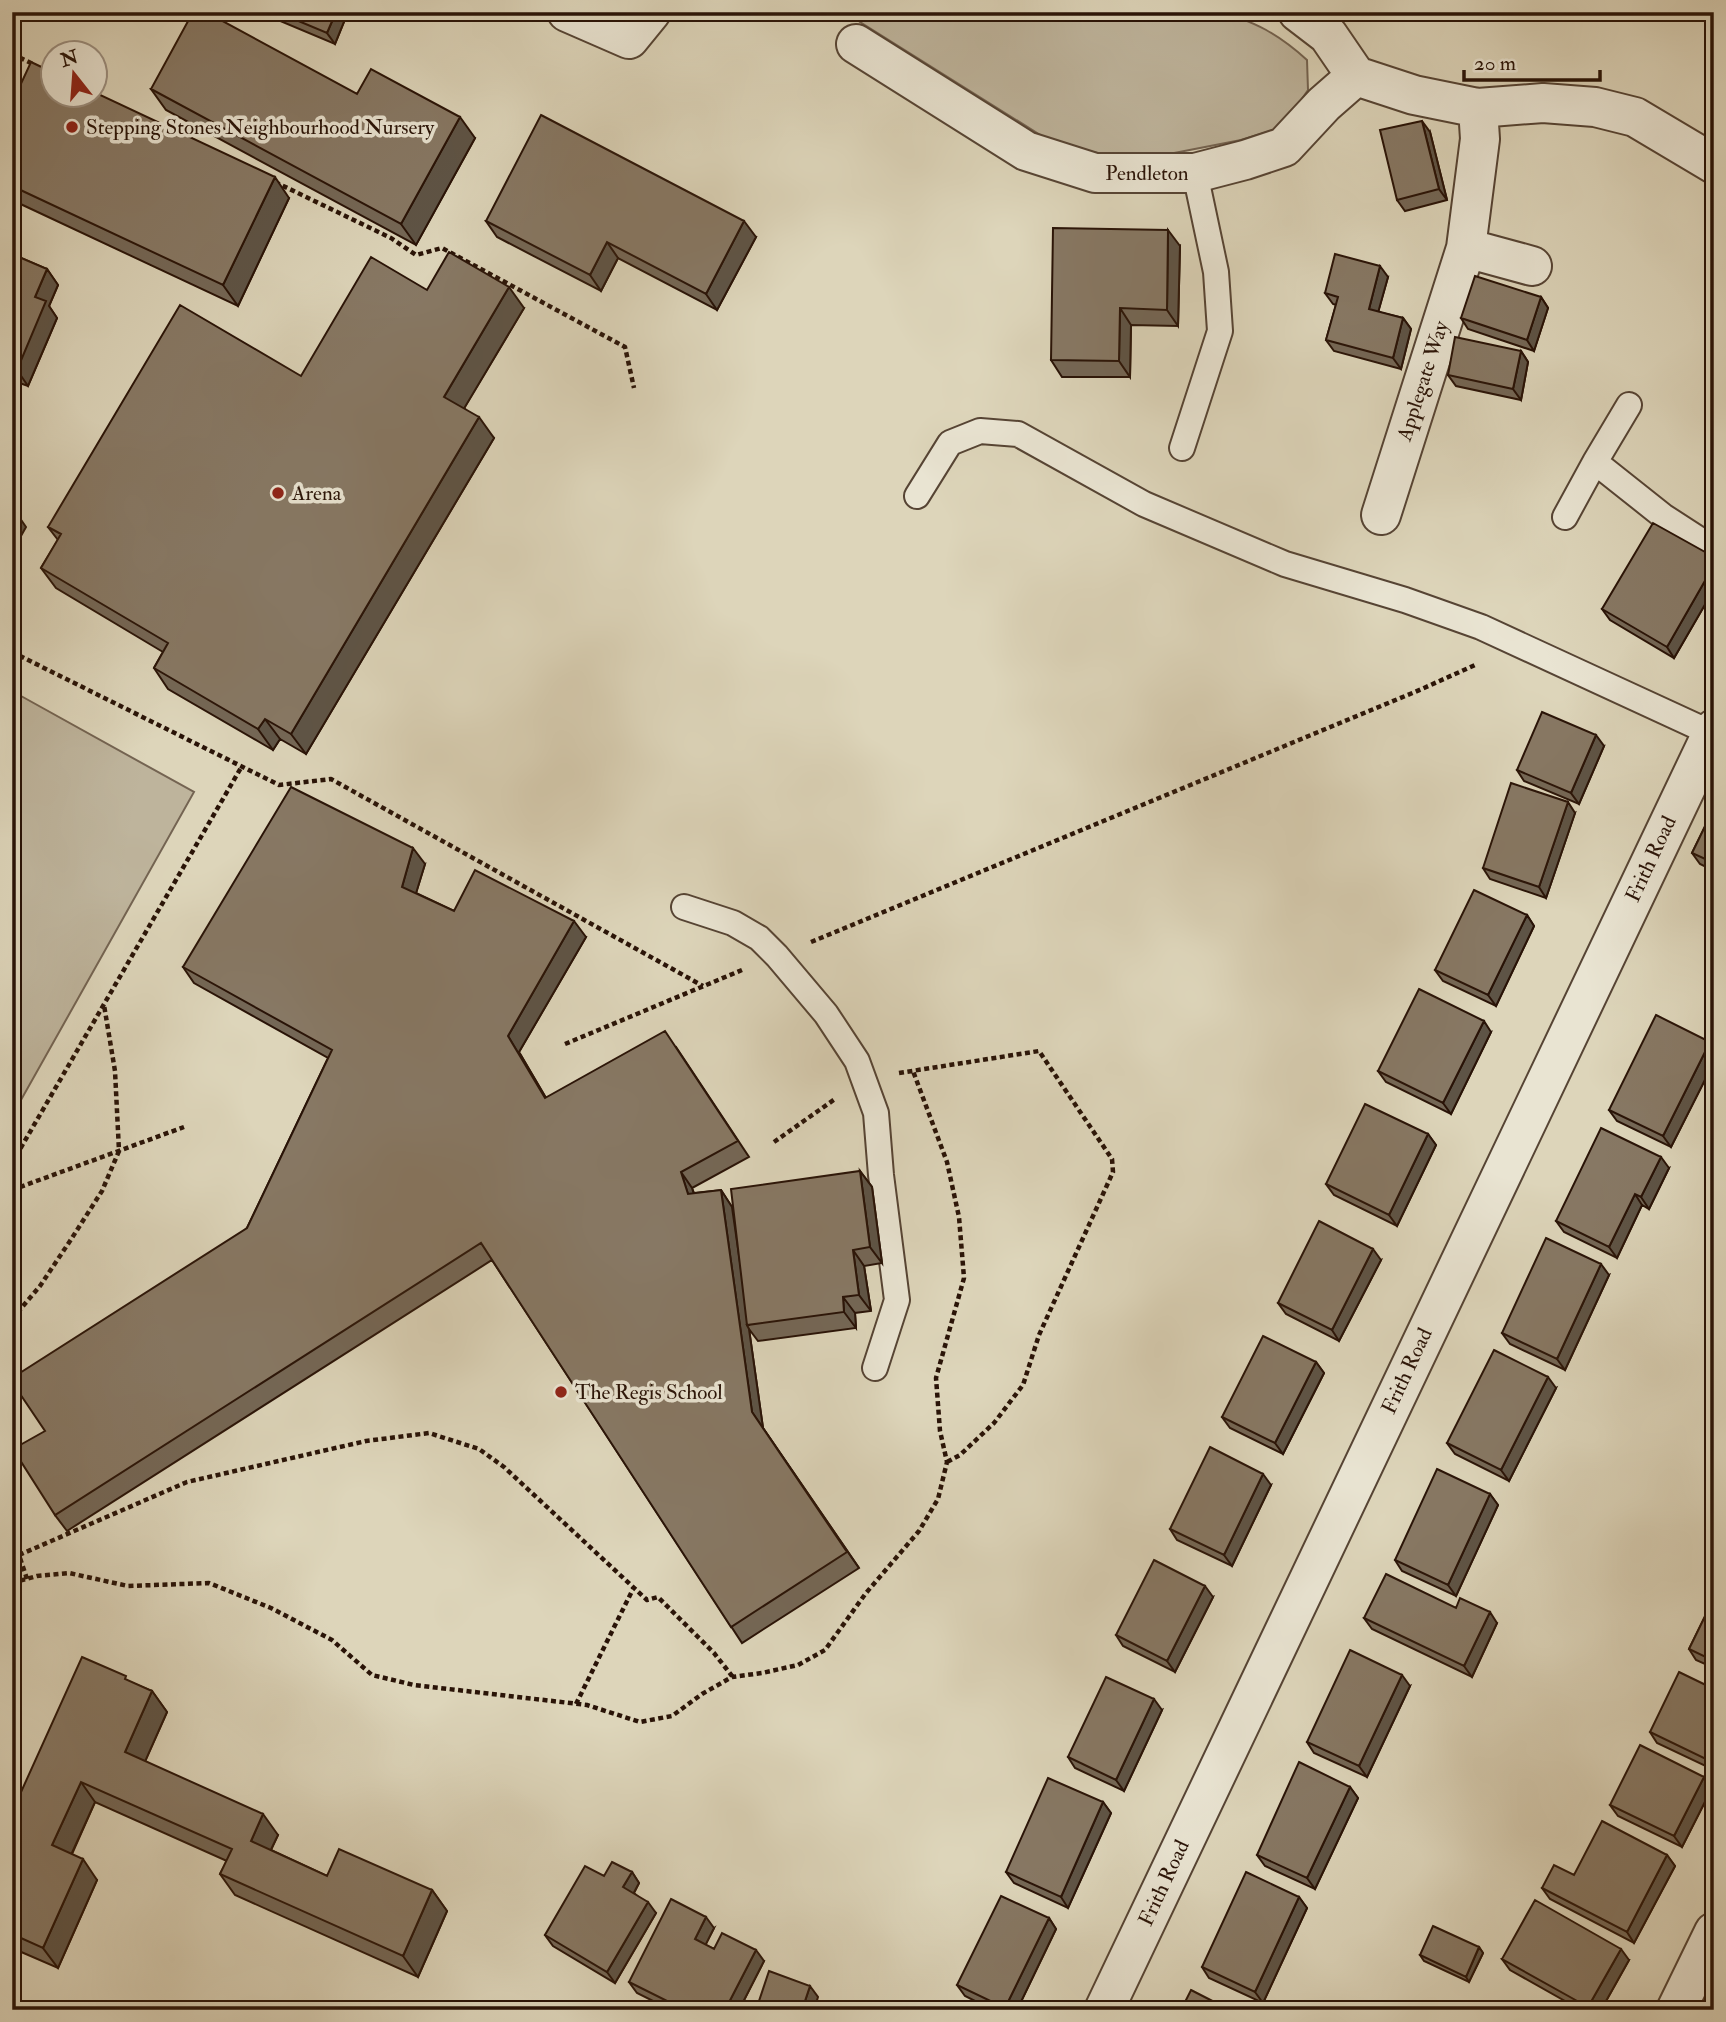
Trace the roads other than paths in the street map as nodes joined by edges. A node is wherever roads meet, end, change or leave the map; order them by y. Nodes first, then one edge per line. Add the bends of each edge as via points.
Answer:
1 (566, 12) edge
2 (651, 12) edge
3 (1298, 12) edge
4 (856, 44) dead end
5 (1356, 76) junction
6 (1478, 108) junction
7 (1714, 164) edge
8 (1195, 173) junction
9 (1466, 248) junction
10 (1532, 266) dead end
11 (1629, 405) dead end
12 (1182, 448) dead end
13 (1595, 462) junction
14 (917, 496) dead end
15 (1381, 515) dead end
16 (1564, 517) dead end
17 (1714, 549) edge
18 (1713, 732) edge
19 (684, 906) dead end
20 (875, 1368) dead end
21 (1714, 1932) edge
22 (1104, 2010) edge
23 (1676, 2010) edge

1 - 2 street via 629,39
3 - 5 street via 1328,35
4 - 8 street, Pendleton via 1026,151 1095,173
5 - 6 street via 1414,95
5 - 8 street, Pendleton via 1284,147
6 - 7 street via 1543,103 1595,107 1635,117
6 - 9 street, Applegate Way via 1480,139
8 - 12 lane via 1216,272 1220,331
9 - 10 street
9 - 15 street, Applegate Way
11 - 13 lane
13 - 16 lane
13 - 17 lane via 1662,516
14 - 18 lane via 950,443 980,431 1018,434 1144,504 1285,564 1481,627
18 - 22 street, Frith Road
19 - 20 lane via 733,923 759,938 826,1014 857,1061 876,1113 897,1300
21 - 23 street

